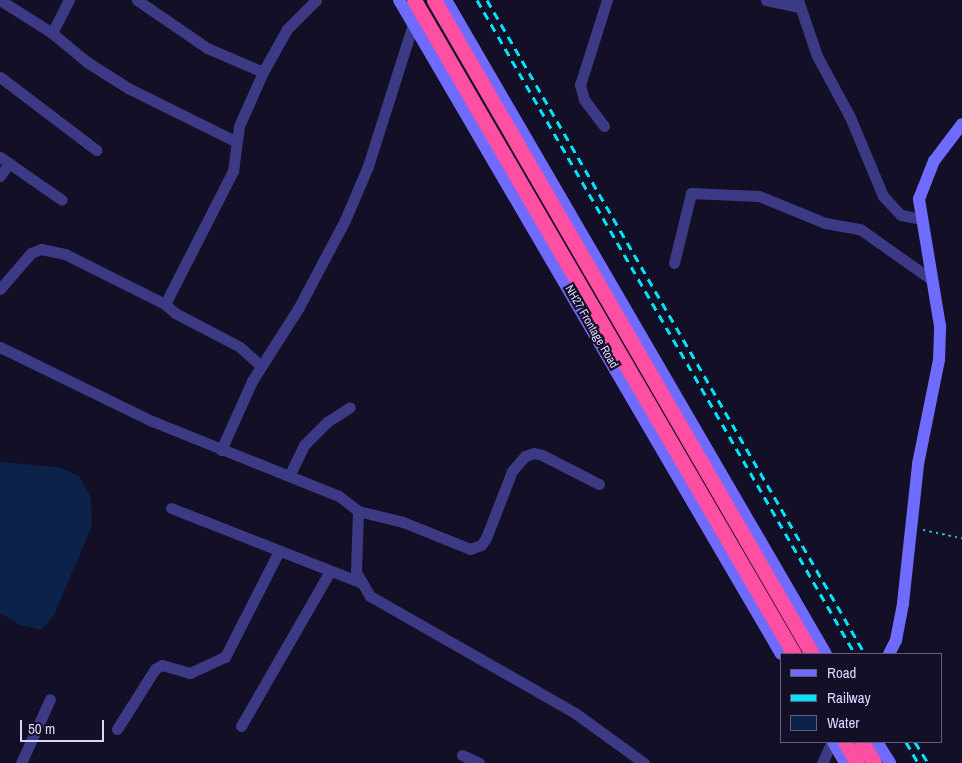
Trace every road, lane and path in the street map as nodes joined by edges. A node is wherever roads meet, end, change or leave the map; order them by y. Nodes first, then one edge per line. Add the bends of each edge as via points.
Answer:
1 (0, 0) edge
2 (69, 0) edge
3 (139, 0) edge
4 (316, 0) edge
5 (399, 0) edge
6 (414, 0) edge
7 (434, 0) edge
8 (446, 0) edge
9 (607, 0) edge
10 (766, 0) edge
11 (799, 4) edge
12 (413, 24) junction
13 (52, 33) junction
14 (263, 72) junction
15 (0, 77) edge
16 (962, 124) edge
17 (604, 126) dead end
18 (235, 141) junction
19 (96, 150) dead end
20 (4, 160) edge
21 (0, 176) edge
22 (62, 200) dead end
23 (921, 219) junction
24 (674, 263) dead end
25 (932, 280) junction
26 (0, 289) edge
27 (165, 304) junction
28 (0, 347) edge
29 (260, 366) junction
30 (350, 407) dead end
31 (221, 450) junction
32 (289, 476) junction
33 (599, 484) dead end
34 (171, 508) dead end
35 (358, 511) junction
36 (912, 527) junction
37 (962, 538) edge
38 (279, 551) junction
39 (330, 571) junction
40 (360, 582) junction
41 (780, 653) edge
42 (793, 653) edge
43 (811, 653) edge
44 (825, 653) edge
45 (889, 653) edge
46 (50, 699) dead end
47 (241, 726) dead end
48 (117, 729) dead end
49 (832, 743) edge
50 (833, 743) edge
51 (846, 743) edge
52 (863, 743) edge
53 (879, 743) edge
54 (462, 755) dead end
55 (21, 763) edge
56 (479, 763) edge
57 (644, 763) edge
58 (822, 763) edge
59 (845, 763) edge
60 (857, 763) edge
61 (874, 763) edge
62 (890, 763) edge

1 - 13 street
2 - 13 street
3 - 14 street via 207,48
4 - 14 street via 287,29
5 - 12 street, NH27 Frontage Road
6 - 42 highway
7 - 43 highway
8 - 44 street
9 - 17 street via 580,86 584,99
10 - 11 street
11 - 23 street via 817,56 850,117 882,196 901,215
12 - 29 street via 368,166 348,212 303,300
12 - 41 street, NH27 Frontage Road
13 - 18 street via 86,62 128,88
14 - 18 street
15 - 19 street
16 - 23 street via 926,177 919,198
18 - 27 street via 233,171
20 - 21 street
20 - 22 street
23 - 25 street
24 - 25 street via 691,193 759,196 825,223 860,229
25 - 36 street via 940,326 939,360 918,464
26 - 27 street via 31,253 41,249 65,254
27 - 29 street via 175,313 240,347
28 - 31 street via 152,421
29 - 31 street
30 - 32 street via 327,422 304,444
31 - 32 street
32 - 35 street via 328,490
33 - 35 street via 542,455 525,456 512,471 486,538 481,545 470,549 403,522
34 - 38 street
35 - 40 street via 355,559
36 - 37 path
36 - 45 street via 900,618
38 - 39 street
38 - 48 street via 225,657 190,673 162,665 155,669
39 - 40 street
39 - 47 street
40 - 57 street via 382,605 575,712
46 - 55 street
49 - 58 street
50 - 59 street
51 - 60 highway
52 - 61 highway
53 - 62 street
54 - 56 street

